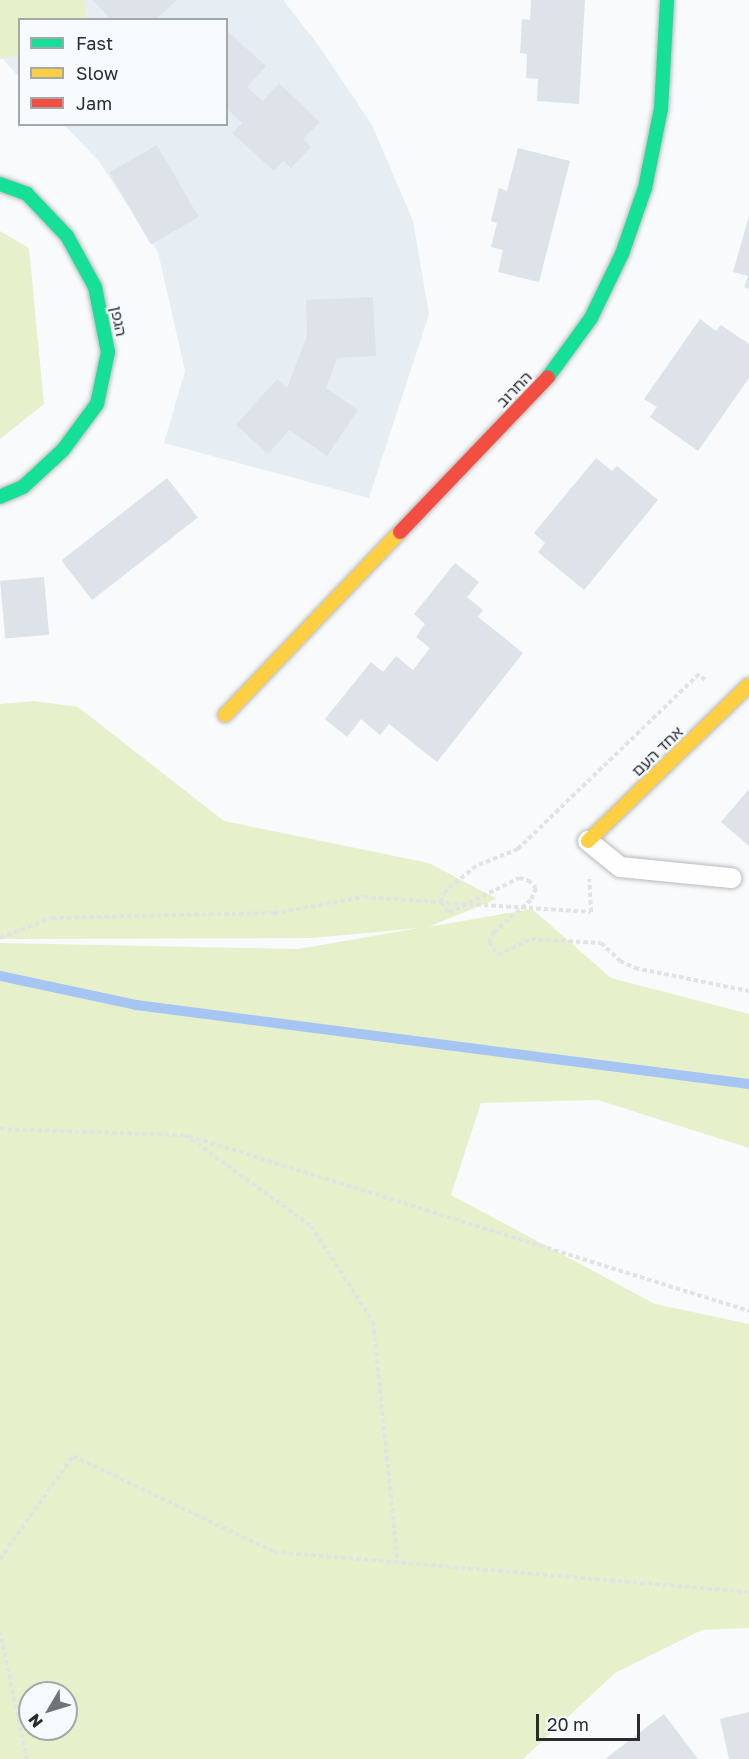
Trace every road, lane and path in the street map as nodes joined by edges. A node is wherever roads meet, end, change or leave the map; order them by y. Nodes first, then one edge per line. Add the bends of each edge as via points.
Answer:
1 (667, 0) edge
2 (0, 184) edge
3 (0, 497) edge
4 (749, 684) edge
5 (225, 715) dead end
6 (588, 841) junction
7 (731, 878) dead end
8 (0, 938) edge
9 (0, 1130) edge
10 (185, 1135) junction
11 (749, 1311) edge
12 (0, 1559) edge
13 (398, 1562) junction
14 (749, 1592) edge
15 (0, 1631) edge
16 (27, 1759) edge

1 - 5 street, החרוב via 661,109 645,188 622,254 591,318 550,375
2 - 3 street, הגפן via 27,194 67,236 95,286 108,352 97,404 63,450 23,486
4 - 6 street, אחד העם
6 - 7 lane via 620,867
6 - 8 path via 591,912 364,897 274,913 52,918
9 - 10 path
10 - 11 path
10 - 13 path via 311,1226 372,1322
12 - 13 path via 73,1456 274,1552
13 - 14 path
15 - 16 path

